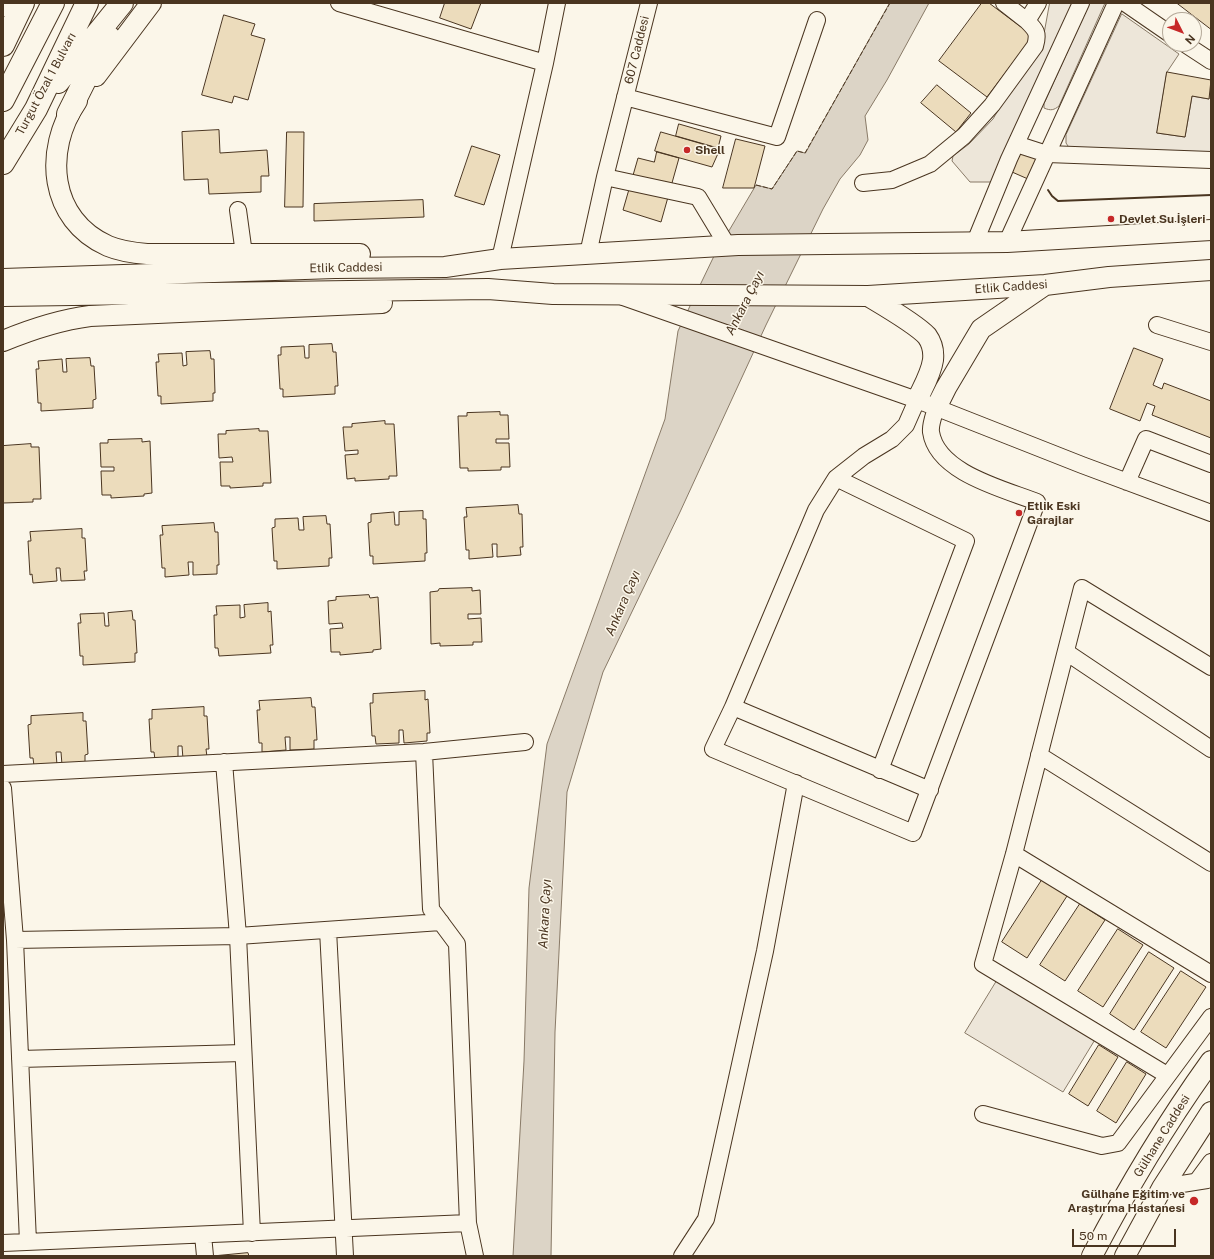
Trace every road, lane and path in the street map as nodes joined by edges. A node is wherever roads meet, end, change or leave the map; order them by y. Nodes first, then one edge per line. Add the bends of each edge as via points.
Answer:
1 (23, 3) edge
2 (53, 3) edge
3 (86, 3) edge
4 (122, 3) edge
5 (129, 3) edge
6 (151, 3) edge
7 (557, 3) edge
8 (649, 3) edge
9 (1004, 3) edge
10 (1038, 3) edge
11 (1081, 3) edge
12 (1116, 3) edge
13 (1125, 3) edge
14 (343, 4) edge
15 (817, 20) dead end
16 (1027, 21) junction
17 (1162, 28) edge
18 (3, 45) edge
19 (1198, 52) edge
20 (1211, 61) edge
21 (545, 63) junction
22 (625, 97) junction
23 (3, 100) edge
24 (36, 109) junction
25 (68, 114) junction
26 (1016, 144) junction
27 (1047, 154) junction
28 (1211, 160) edge
29 (3, 163) edge
30 (605, 177) junction
31 (863, 183) dead end
32 (238, 210) dead end
33 (1211, 230) edge
34 (975, 242) junction
35 (1007, 242) junction
36 (727, 245) junction
37 (244, 254) junction
38 (588, 254) junction
39 (500, 259) junction
40 (1211, 270) edge
41 (3, 279) edge
42 (1045, 285) junction
43 (553, 294) junction
44 (615, 294) junction
45 (3, 296) edge
46 (868, 296) junction
47 (1157, 325) dead end
48 (3, 341) edge
49 (1211, 342) edge
50 (917, 400) junction
51 (936, 408) junction
52 (1211, 464) edge
53 (836, 478) junction
54 (1127, 482) junction
55 (1211, 513) edge
56 (1066, 652) junction
57 (1211, 667) edge
58 (733, 707) junction
59 (525, 742) dead end
60 (1211, 749) edge
61 (424, 752) junction
62 (1039, 755) junction
63 (224, 762) junction
64 (880, 770) junction
65 (3, 774) edge
66 (796, 783) junction
67 (3, 788) edge
68 (930, 790) junction
69 (1014, 854) junction
70 (1211, 863) edge
71 (441, 922) junction
72 (328, 930) junction
73 (238, 936) junction
74 (15, 940) junction
75 (1211, 974) edge
76 (1211, 1017) edge
77 (242, 1052) junction
78 (20, 1059) junction
79 (1211, 1061) edge
80 (1167, 1075) junction
81 (1211, 1112) edge
82 (983, 1114) dead end
83 (1211, 1162) edge
84 (1204, 1179) edge
85 (1163, 1187) junction
86 (468, 1223) junction
87 (343, 1229) junction
88 (252, 1233) junction
89 (203, 1235) junction
90 (28, 1242) junction
91 (3, 1243) edge
92 (205, 1256) edge
93 (345, 1256) edge
94 (475, 1256) edge
95 (682, 1256) edge
96 (1092, 1256) edge
97 (1125, 1256) edge

1 - 18 highway
2 - 23 highway
3 - 24 highway, Turgut Özal 1 Bulvarı
4 - 24 highway
5 - 25 highway
6 - 25 main road
7 - 21 street
8 - 22 street, 607 Caddesi
9 - 16 street
10 - 16 street
11 - 26 street
12 - 27 street
13 - 17 street
14 - 21 street
15 - 22 street via 777,137
16 - 31 street via 1037,31 1035,46 992,105 964,136 930,164 892,180
19 - 20 street
21 - 39 street
22 - 30 street, 607 Caddesi
24 - 29 highway, Turgut Özal 1 Bulvarı
25 - 37 main road via 57,144 57,177 64,204 81,228 95,239 126,252
26 - 27 street
26 - 34 street
27 - 28 street
27 - 35 street
30 - 36 street via 698,198
30 - 38 street, 607 Caddesi
32 - 37 street
33 - 35 main road
34 - 35 main road
34 - 36 main road, Etlik Caddesi
36 - 38 main road, Etlik Caddesi
37 - 39 main road via 471,255
38 - 39 main road, Etlik Caddesi
39 - 41 main road, Etlik Caddesi via 444,267 327,268
40 - 42 main road, Etlik Caddesi
42 - 46 main road, Etlik Caddesi
42 - 51 main road via 981,329
43 - 44 main road, Etlik Caddesi
43 - 45 main road, Etlik Caddesi via 488,289
43 - 48 main road via 90,316 59,321
44 - 46 main road, Etlik Caddesi
44 - 50 street
46 - 50 main road via 927,336 932,346 933,360
47 - 49 street
50 - 51 street
50 - 53 street via 906,425 892,439 864,456
51 - 54 street
51 - 68 street via 931,431 939,453 963,473 1037,502
52 - 54 street via 1146,440
53 - 58 street via 816,510
53 - 64 street via 966,541
54 - 55 street
56 - 57 street via 1082,588
56 - 60 street
56 - 62 street
58 - 64 street
58 - 66 street via 714,749
59 - 61 street
61 - 63 street
61 - 71 street via 431,909
62 - 69 street
62 - 70 street
63 - 65 street
63 - 73 street
64 - 68 street
66 - 68 street via 913,833
66 - 95 street via 765,952 706,1219
67 - 74 street
69 - 75 street
69 - 80 street via 983,964
71 - 72 street
71 - 86 street via 457,944
72 - 73 street
72 - 87 street
73 - 74 street
73 - 77 street
74 - 78 street
76 - 80 street
77 - 78 street
77 - 88 street
78 - 90 street
79 - 96 main road, Gülhane Caddesi via 1114,1214
80 - 82 street via 1118,1143 1102,1146
81 - 85 main road
83 - 84 street
84 - 85 street
85 - 97 main road
86 - 87 street
86 - 94 street
87 - 88 street
87 - 93 street
88 - 89 street
89 - 90 street
89 - 92 street
90 - 91 street

